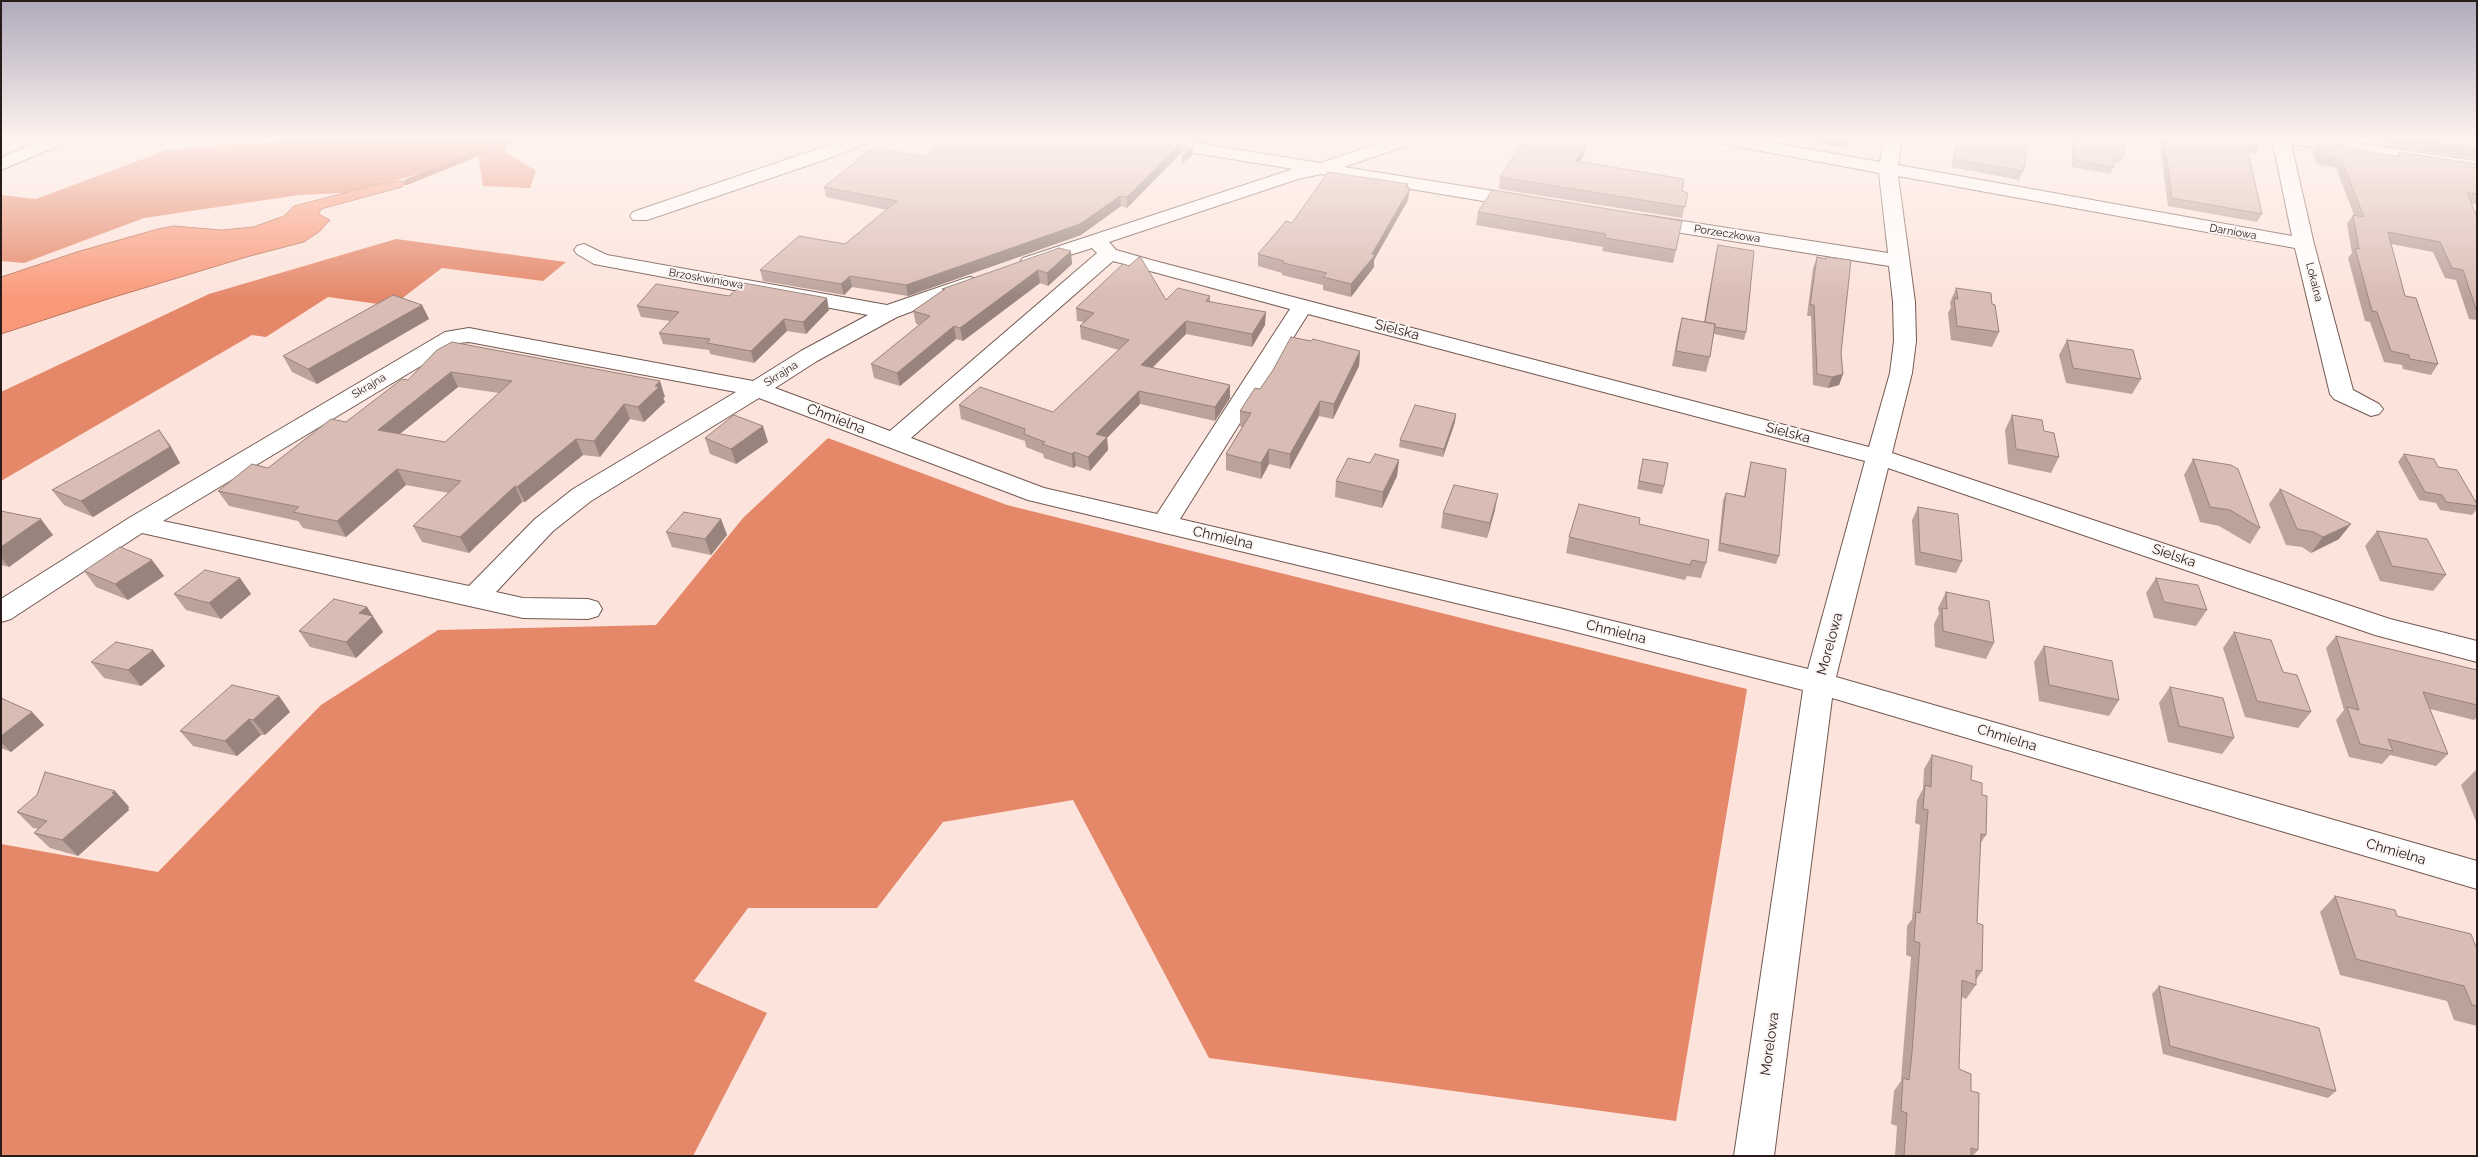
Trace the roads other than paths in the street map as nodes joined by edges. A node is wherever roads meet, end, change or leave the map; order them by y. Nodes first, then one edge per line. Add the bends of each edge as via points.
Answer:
1 (711, 192) edge
2 (1248, 192) edge
3 (1462, 192) edge
4 (1890, 192) edge
5 (2016, 192) edge
6 (2293, 192) edge
7 (1543, 205) edge
8 (640, 216) dead end
9 (1622, 217) edge
10 (2304, 244) junction
11 (1102, 247) junction
12 (584, 250) dead end
13 (1898, 261) junction
14 (1304, 305) junction
15 (889, 312) junction
16 (758, 389) junction
17 (2371, 409) dead end
18 (893, 440) junction
19 (1880, 457) junction
20 (138, 524) junction
21 (1164, 524) junction
22 (474, 598) junction
23 (588, 609) dead end
24 (1, 612) edge
25 (2477, 652) edge
26 (1819, 684) junction
27 (2477, 875) edge
28 (1754, 1156) edge

1 - 8 street
2 - 11 street, Skrajna
3 - 7 street
4 - 13 street, Morelowa
5 - 10 street, Darniowa
6 - 10 street, Lokalna
9 - 13 street, Porzeczkowa
10 - 17 street, Lokalna via 2342,394
11 - 14 street, Sielska
11 - 15 street, Skrajna via 1001,271
11 - 18 street, Skrajna
12 - 15 street, Brzoskwiniowa via 601,260
13 - 19 street, Morelowa via 1905,341 1901,373
14 - 19 street, Sielska
14 - 21 street
15 - 16 street, Skrajna via 809,356
16 - 18 street, Chmielna
16 - 20 street, Skrajna via 469,335 453,337
16 - 22 street via 582,495 544,525
18 - 21 street, Chmielna via 1037,494
19 - 25 street, Sielska via 2385,628
19 - 26 street, Morelowa
20 - 22 street
20 - 24 street, Skrajna
21 - 26 street, Chmielna via 1564,619
22 - 23 street via 523,608
26 - 27 street, Chmielna
26 - 28 street, Morelowa

